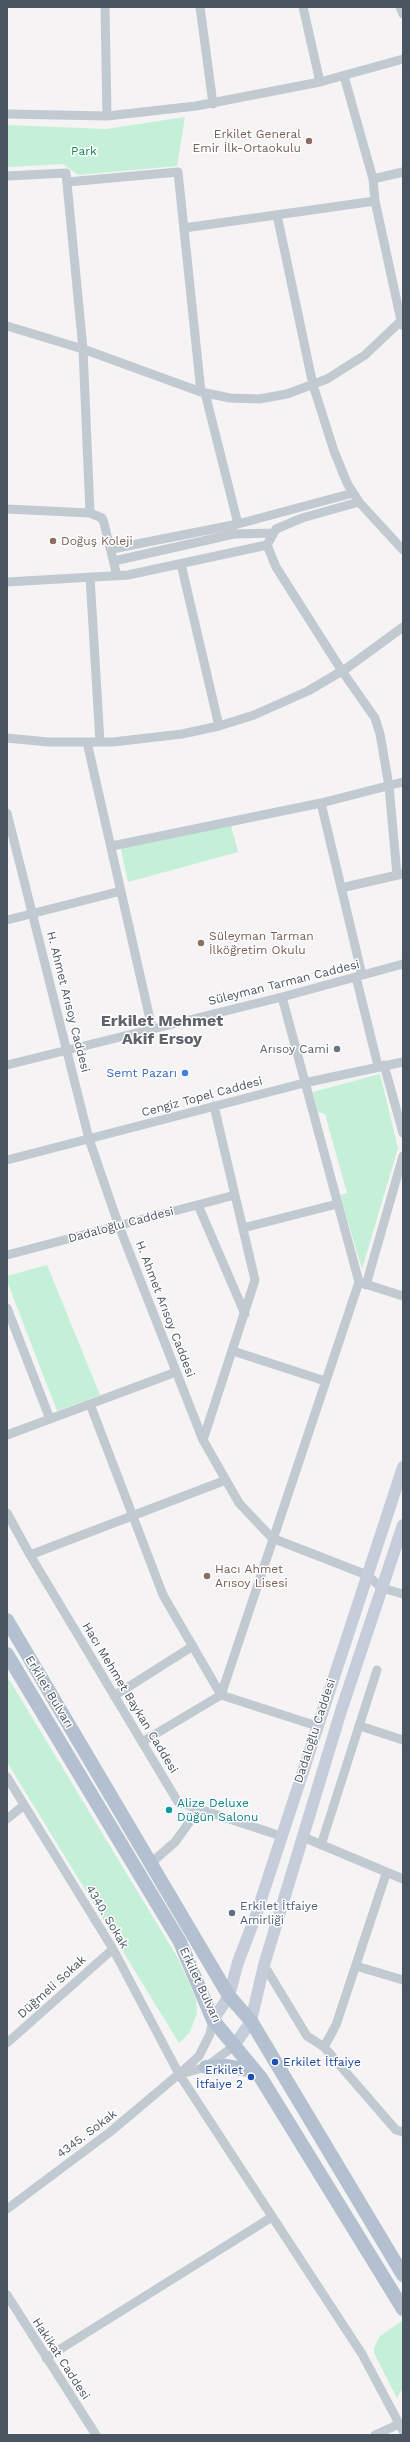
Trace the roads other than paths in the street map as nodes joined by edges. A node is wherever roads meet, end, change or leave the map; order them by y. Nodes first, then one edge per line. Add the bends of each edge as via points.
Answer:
1 (105, 7) edge
2 (200, 7) edge
3 (302, 7) edge
4 (400, 7) edge
5 (403, 14) edge
6 (403, 59) edge
7 (344, 76) junction
8 (320, 82) junction
9 (213, 104) junction
10 (7, 114) edge
11 (107, 116) junction
12 (403, 172) edge
13 (7, 176) edge
14 (373, 179) junction
15 (67, 182) junction
16 (374, 201) junction
17 (277, 215) junction
18 (184, 228) junction
19 (403, 323) edge
20 (7, 326) edge
21 (83, 349) junction
22 (313, 385) junction
23 (203, 392) junction
24 (353, 493) junction
25 (359, 502) junction
26 (7, 509) edge
27 (90, 513) junction
28 (238, 524) junction
29 (273, 533) junction
30 (267, 545) junction
31 (112, 550) junction
32 (403, 550) edge
33 (114, 561) junction
34 (181, 564) junction
35 (117, 576) junction
36 (90, 577) junction
37 (7, 582) edge
38 (403, 627) edge
39 (342, 671) junction
40 (219, 726) junction
41 (7, 738) edge
42 (88, 742) junction
43 (100, 742) junction
44 (403, 782) edge
45 (389, 786) junction
46 (321, 803) junction
47 (7, 813) edge
48 (8, 824) edge
49 (112, 846) junction
50 (400, 875) edge
51 (341, 888) junction
52 (121, 891) junction
53 (33, 914) junction
54 (7, 920) edge
55 (403, 964) edge
56 (359, 976) junction
57 (282, 997) junction
58 (152, 1028) junction
59 (67, 1048) junction
60 (403, 1062) edge
61 (7, 1065) edge
62 (381, 1065) junction
63 (304, 1083) junction
64 (214, 1106) junction
65 (403, 1132) edge
66 (89, 1139) junction
67 (403, 1156) edge
68 (7, 1160) edge
69 (235, 1195) junction
70 (337, 1204) junction
71 (198, 1205) junction
72 (119, 1226) junction
73 (243, 1228) junction
74 (7, 1254) edge
75 (362, 1284) junction
76 (403, 1296) edge
77 (7, 1308) edge
78 (244, 1314) junction
79 (233, 1351) junction
80 (176, 1372) junction
81 (325, 1381) junction
82 (90, 1404) junction
83 (50, 1419) junction
84 (7, 1435) edge
85 (203, 1440) junction
86 (403, 1466) edge
87 (226, 1480) junction
88 (7, 1513) edge
89 (131, 1515) junction
90 (403, 1525) edge
91 (272, 1538) junction
92 (30, 1555) junction
93 (367, 1576) junction
94 (382, 1588) junction
95 (403, 1594) edge
96 (7, 1620) edge
97 (193, 1646) junction
98 (7, 1654) edge
99 (377, 1670) dead end
100 (221, 1695) junction
101 (114, 1696) junction
102 (317, 1726) junction
103 (360, 1726) junction
104 (403, 1740) edge
105 (142, 1742) junction
106 (7, 1777) edge
107 (24, 1805) junction
108 (199, 1809) junction
109 (7, 1819) edge
110 (281, 1836) junction
111 (303, 1837) junction
112 (320, 1845) junction
113 (150, 1863) junction
114 (386, 1874) junction
115 (403, 1880) edge
116 (113, 1949) junction
117 (264, 1965) junction
118 (356, 1966) junction
119 (403, 1980) edge
120 (229, 1996) junction
121 (213, 2020) junction
122 (251, 2021) junction
123 (7, 2043) edge
124 (234, 2046) junction
125 (324, 2046) junction
126 (206, 2067) junction
127 (255, 2071) junction
128 (180, 2074) junction
129 (403, 2132) edge
130 (7, 2209) edge
131 (272, 2217) junction
132 (403, 2275) edge
133 (7, 2295) edge
134 (403, 2309) edge
135 (46, 2358) junction
136 (401, 2427) edge
137 (96, 2435) edge
138 (375, 2435) edge

1 - 11 street
2 - 9 street
3 - 8 street
4 - 5 street
6 - 7 street
7 - 8 street
7 - 14 street
8 - 9 street
9 - 11 street
10 - 11 street
12 - 14 street
13 - 15 street via 66,173
14 - 16 street
15 - 18 street via 178,172
15 - 21 street
16 - 17 street
16 - 19 street
17 - 18 street
17 - 22 street
18 - 23 street
19 - 22 street via 355,362
20 - 21 street
21 - 23 street
21 - 27 street
22 - 23 street via 287,394 259,398 230,398
22 - 24 street via 334,451
23 - 28 street
24 - 25 street
24 - 28 street
25 - 29 street via 302,518 276,529
25 - 32 street
26 - 27 street
27 - 31 street via 102,518
28 - 31 street
29 - 30 street
29 - 33 street via 234,534
30 - 34 street
30 - 39 street via 276,567
31 - 33 street
33 - 35 street
34 - 35 street
34 - 40 street
35 - 36 street
36 - 37 street
36 - 43 street
38 - 39 street
39 - 40 street via 284,702
39 - 45 street via 375,718
40 - 43 street via 175,735
41 - 42 street via 42,742
42 - 43 street
42 - 49 street
44 - 45 street
45 - 46 street
45 - 50 street
46 - 49 street
46 - 51 street
47 - 48 street, H. Ahmet Arısoy Caddesi
48 - 53 street, H. Ahmet Arısoy Caddesi
49 - 52 street
50 - 51 street
51 - 56 street
52 - 53 street
52 - 58 street
53 - 54 street
53 - 59 street, H. Ahmet Arısoy Caddesi
55 - 56 street, Süleyman Tarman Caddesi
56 - 57 street, Süleyman Tarman Caddesi
56 - 62 street
57 - 58 street, Süleyman Tarman Caddesi
57 - 63 street
58 - 59 street, Süleyman Tarman Caddesi
59 - 61 street, Süleyman Tarman Caddesi
59 - 66 street, H. Ahmet Arısoy Caddesi
60 - 62 street, Cengiz Topel Caddesi
62 - 63 street, Cengiz Topel Caddesi
62 - 65 street
63 - 64 street, Cengiz Topel Caddesi
63 - 70 street
64 - 66 street, Cengiz Topel Caddesi
64 - 69 street
66 - 68 street, Cengiz Topel Caddesi
66 - 72 street, H. Ahmet Arısoy Caddesi
67 - 75 street
69 - 71 street, Dadaloğlu Caddesi
69 - 73 street
70 - 73 street
70 - 75 street
71 - 72 street, Dadaloğlu Caddesi
71 - 78 street
72 - 74 street, Dadaloğlu Caddesi
72 - 80 street, H. Ahmet Arısoy Caddesi
73 - 78 street via 255,1280
75 - 76 street
75 - 81 street
77 - 83 street
78 - 79 street
79 - 81 street
79 - 85 street
80 - 82 street
80 - 85 street, H. Ahmet Arısoy Caddesi
81 - 91 street
82 - 83 street
82 - 89 street
83 - 84 street
85 - 87 street, H. Ahmet Arısoy Caddesi
86 - 93 street, Dadaloğlu Caddesi
87 - 89 street
87 - 91 street, H. Ahmet Arısoy Caddesi via 239,1503
88 - 92 street, Hacı Mehmet Baykan Caddesi
89 - 92 street
89 - 97 street via 163,1595
90 - 94 street, Dadaloğlu Caddesi
91 - 93 street, H. Ahmet Arısoy Caddesi
91 - 100 street
92 - 101 street, Hacı Mehmet Baykan Caddesi
93 - 94 street, H. Ahmet Arısoy Caddesi
93 - 102 street, Dadaloğlu Caddesi
94 - 95 street
94 - 111 street, Dadaloğlu Caddesi
96 - 113 main road, Erkilet Bulvarı
97 - 100 street
97 - 101 street
98 - 121 main road, Erkilet Bulvarı via 180,1942
99 - 103 street
100 - 102 street
100 - 105 street
101 - 105 street, Hacı Mehmet Baykan Caddesi
102 - 110 street, Dadaloğlu Caddesi
103 - 104 street
103 - 112 street
105 - 108 street, Hacı Mehmet Baykan Caddesi via 178,1802
106 - 107 street, 4340. Sokak
107 - 109 street
107 - 116 street, 4340. Sokak
108 - 110 street, Hacı Mehmet Baykan Caddesi
108 - 113 street via 175,1842
110 - 120 street, Dadaloğlu Caddesi
111 - 112 street
111 - 117 street, Dadaloğlu Caddesi
112 - 114 street
113 - 120 main road, Erkilet Bulvarı
114 - 115 street
114 - 118 street
116 - 123 street, Düğmeli Sokak
116 - 128 street, 4340. Sokak
117 - 122 street, Dadaloğlu Caddesi
117 - 125 street via 307,2036
118 - 119 street
118 - 125 street via 336,2025
120 - 121 street, Dadaloğlu Caddesi
120 - 122 main road, Erkilet Bulvarı
121 - 124 main road, Erkilet Bulvarı
121 - 128 street, 4345. Sokak via 210,2034 199,2056
122 - 124 street
122 - 132 main road, Erkilet Bulvarı
124 - 126 street, 4345. Sokak
124 - 127 main road, Erkilet Bulvarı
125 - 129 street via 396,2130
126 - 127 main road via 226,2066
126 - 128 street, 4345. Sokak
127 - 134 main road, Erkilet Bulvarı via 262,2078
128 - 130 street, 4345. Sokak via 110,2132
128 - 131 street, 4340. Sokak
131 - 135 street
131 - 136 street, 4340. Sokak via 362,2354
133 - 135 street, Hakikat Caddesi
135 - 137 street, Hakikat Caddesi
136 - 138 street

